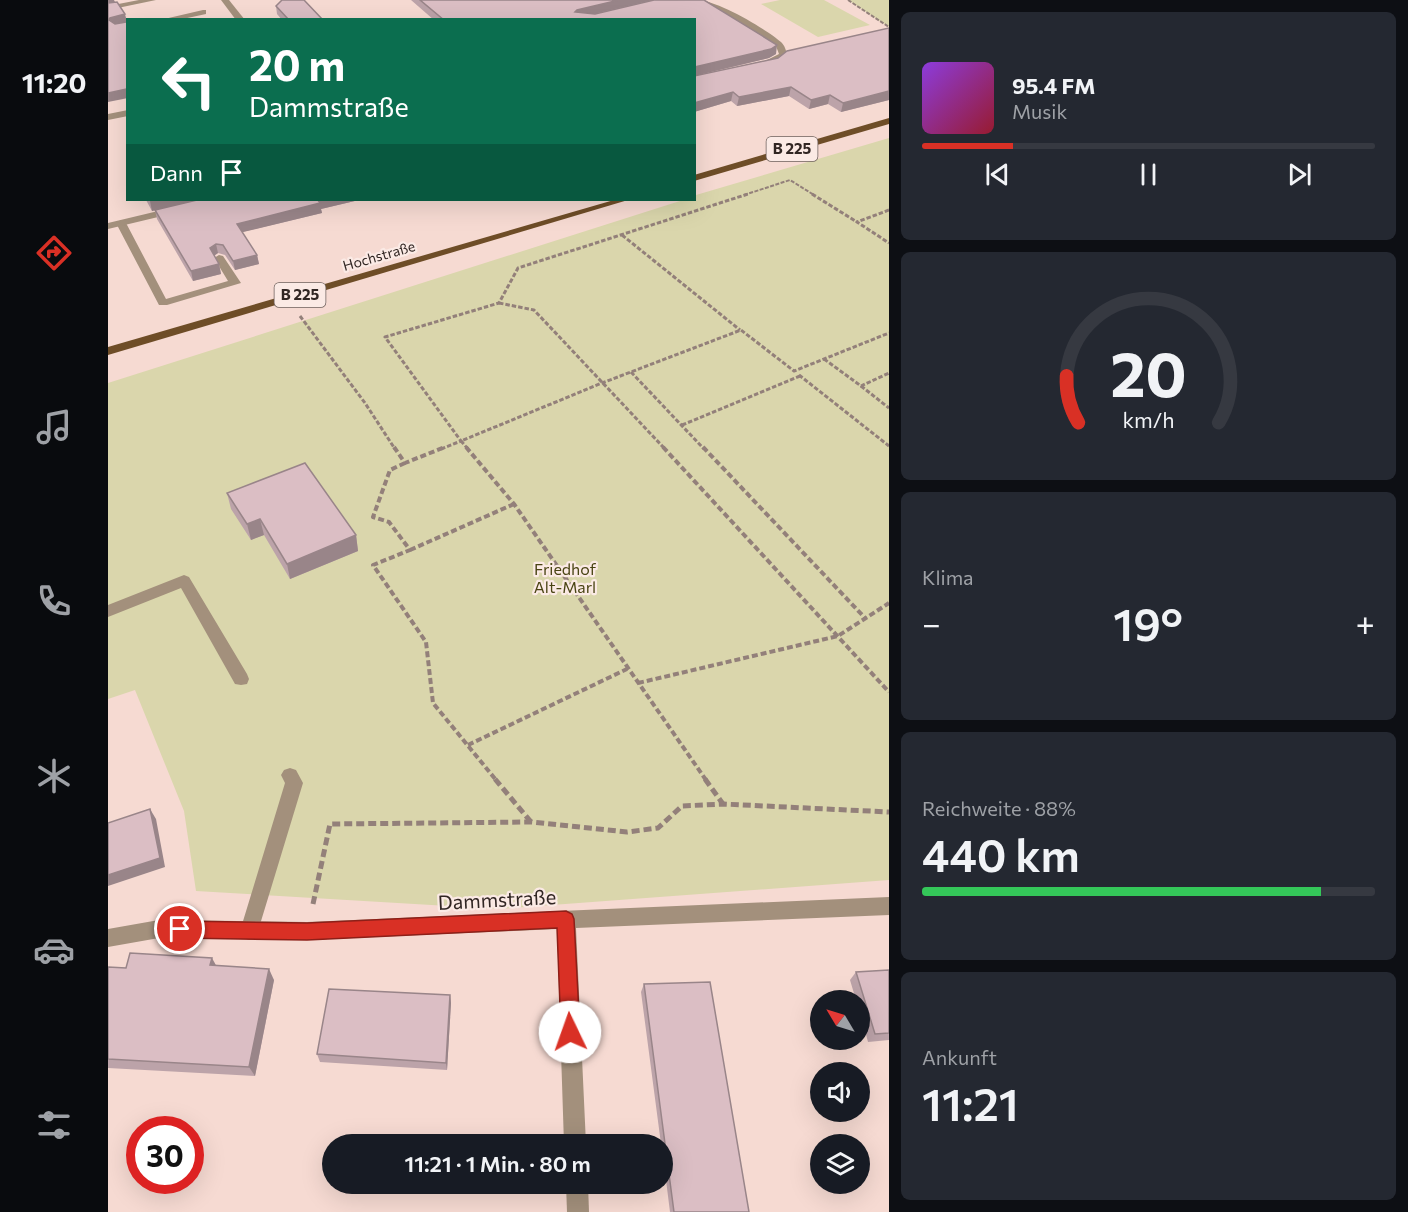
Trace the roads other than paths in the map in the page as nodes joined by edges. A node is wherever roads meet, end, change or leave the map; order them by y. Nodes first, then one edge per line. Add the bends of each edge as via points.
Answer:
1 (152, 0) edge
2 (225, 0) edge
3 (701, 0) edge
4 (108, 8) edge
5 (171, 18) edge
6 (207, 18) edge
7 (239, 18) edge
8 (762, 65) edge
9 (126, 113) edge
10 (108, 117) edge
11 (889, 121) edge
12 (696, 177) edge
13 (620, 201) edge
14 (187, 207) edge
15 (121, 223) junction
16 (108, 226) edge
17 (219, 258) edge
18 (108, 351) edge
19 (108, 611) edge
20 (241, 679) dead end
21 (290, 775) dead end
22 (889, 906) edge
23 (566, 919) junction
24 (249, 931) junction
25 (108, 938) edge
26 (575, 1134) edge
27 (577, 1194) edge
28 (578, 1212) edge

1 - 4 street
2 - 7 street
3 - 8 street via 780,45 783,55
5 - 6 street via 200,9
9 - 10 street
11 - 12 main road, B 225
13 - 18 main road, Hochstraße / B 225
14 - 15 street
15 - 16 street
15 - 17 street via 163,303 236,283
19 - 20 street via 184,581
21 - 24 street via 294,783
22 - 23 street, Dammstraße
23 - 24 street, Dammstraße
23 - 26 street
24 - 25 street, Dammstraße via 159,929
27 - 28 street

